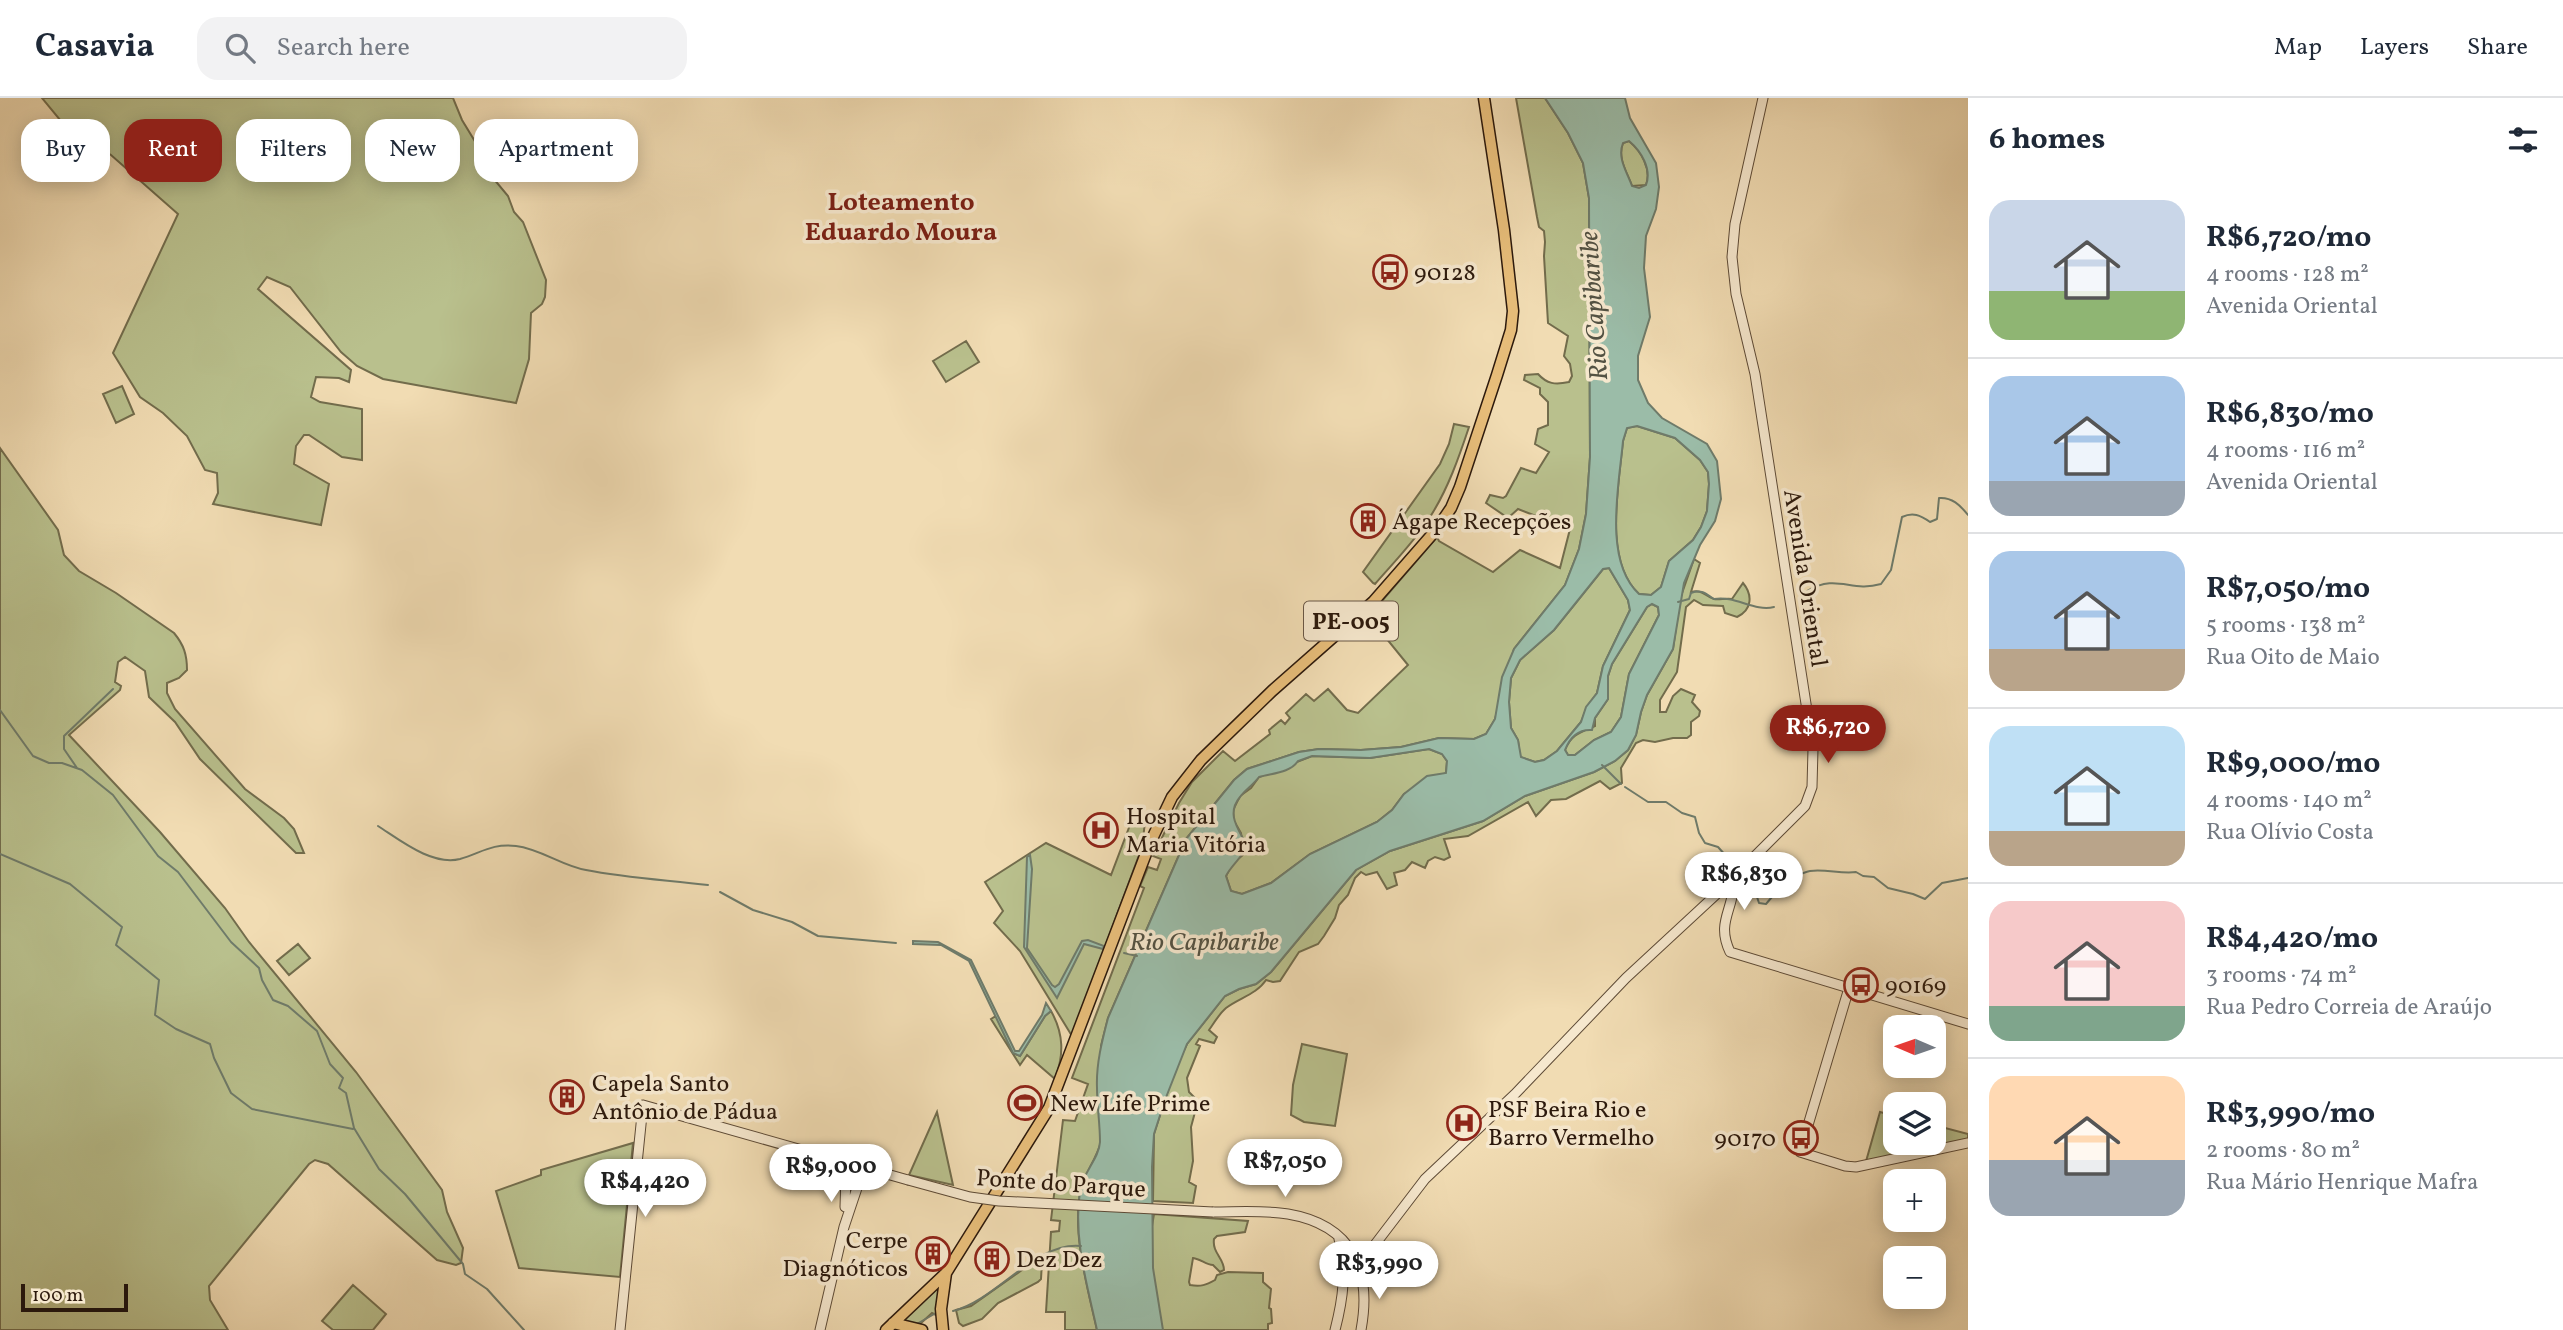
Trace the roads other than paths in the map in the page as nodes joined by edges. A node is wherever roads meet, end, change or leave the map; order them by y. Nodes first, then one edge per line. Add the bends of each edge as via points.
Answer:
1 (1484, 98) edge
2 (1763, 98) edge
3 (1733, 878) junction
4 (1849, 988) junction
5 (1968, 1024) edge
6 (1968, 1143) edge
7 (836, 1160) junction
8 (854, 1169) junction
9 (886, 1174) junction
10 (846, 1183) junction
11 (858, 1185) junction
12 (844, 1227) junction
13 (1339, 1239) junction
14 (1358, 1262) junction
15 (947, 1271) junction
16 (895, 1326) edge
17 (620, 1330) edge
18 (820, 1330) edge
19 (922, 1330) edge
20 (943, 1330) edge
21 (1337, 1330) edge
22 (1360, 1330) edge

1 - 15 main road, PE-005 via 1513,312 1497,376 1451,508 1382,593 1272,691 1201,760 1172,797 1150,843 1049,1108
2 - 3 street, Avenida Oriental via 1732,257 1755,374 1813,766 1805,806
3 - 4 street via 1733,900 1724,927 1730,952
3 - 14 street, Avenida Oriental via 1425,1179
4 - 5 street
4 - 6 street via 1800,1152 1856,1167
7 - 8 street, Ponte do Parque
7 - 10 street via 846,1170
7 - 17 street, Ponte do Parque via 643,1105
8 - 9 street, Ponte do Parque
8 - 10 street
8 - 11 street
9 - 11 street via 870,1176
9 - 13 street, Ponte do Parque, bridge via 999,1201 1296,1216
10 - 12 street
11 - 12 street
12 - 18 street
13 - 14 street
13 - 21 street via 1344,1280
14 - 22 street via 1365,1298
15 - 16 main road, PE-005
15 - 20 main road, PE-005
16 - 19 main road

